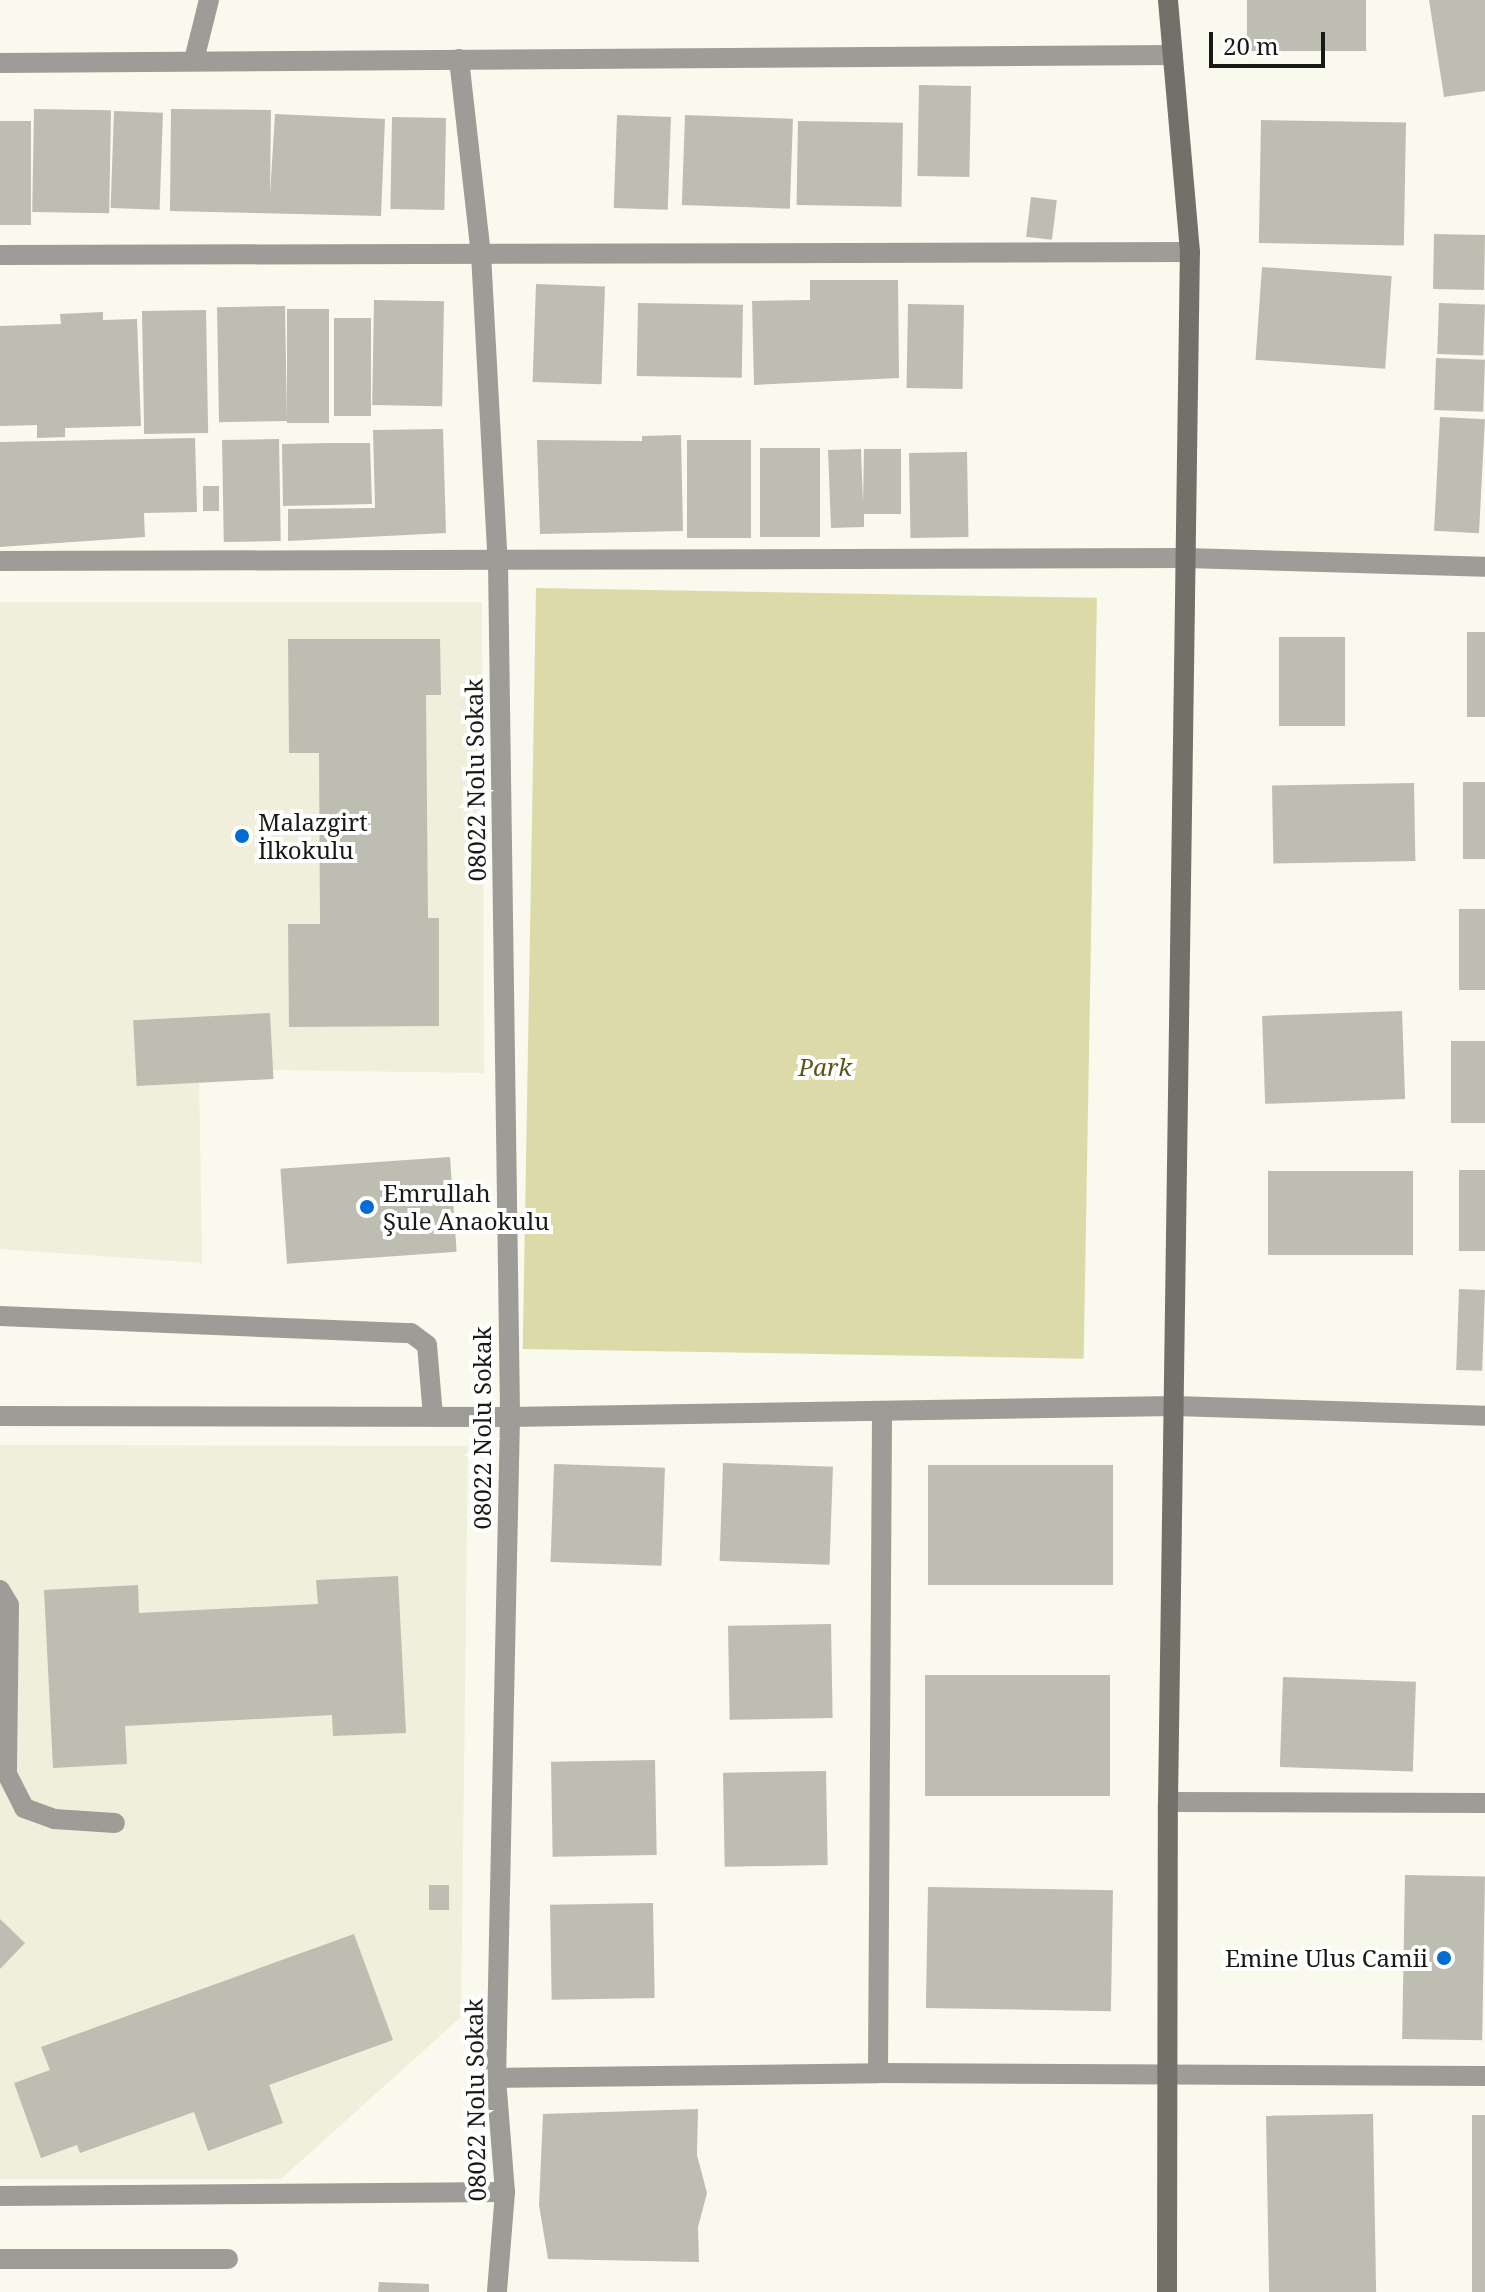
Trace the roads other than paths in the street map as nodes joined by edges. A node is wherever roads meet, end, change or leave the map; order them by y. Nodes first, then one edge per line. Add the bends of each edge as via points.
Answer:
1 (209, 0) edge
2 (1168, 0) edge
3 (1173, 55) junction
4 (459, 59) junction
5 (194, 60) junction
6 (0, 63) edge
7 (1190, 252) junction
8 (481, 254) junction
9 (0, 255) edge
10 (1186, 558) junction
11 (0, 561) edge
12 (498, 563) junction
13 (1485, 567) edge
14 (0, 1316) edge
15 (1174, 1406) junction
16 (882, 1414) junction
17 (0, 1416) edge
18 (1485, 1416) edge
19 (433, 1417) junction
20 (510, 1417) junction
21 (0, 1590) edge
22 (1168, 1802) junction
23 (1485, 1803) edge
24 (115, 1823) dead end
25 (878, 2073) junction
26 (1171, 2075) junction
27 (1485, 2076) edge
28 (496, 2078) junction
29 (505, 2192) junction
30 (0, 2196) edge
31 (0, 2259) edge
32 (228, 2259) dead end
33 (497, 2292) edge
34 (1167, 2292) edge

1 - 5 street
2 - 3 street
3 - 4 street
3 - 7 street
4 - 5 street
4 - 8 street, 08022 Nolu Sokak
5 - 6 street
7 - 8 street
7 - 10 street
8 - 9 street
8 - 12 street, 08022 Nolu Sokak
10 - 12 street
10 - 13 street
10 - 15 street
11 - 12 street
12 - 20 street, 08022 Nolu Sokak
14 - 19 street via 411,1333 427,1345
15 - 16 street
15 - 18 street
15 - 22 street
16 - 20 street
16 - 25 street
17 - 19 street
19 - 20 street
20 - 28 street, 08022 Nolu Sokak
21 - 24 street via 9,1605 7,1774 24,1808 54,1819
22 - 23 street
22 - 26 street
25 - 26 street
25 - 28 street
26 - 27 street
26 - 34 street
28 - 29 street, 08022 Nolu Sokak
29 - 30 street
29 - 33 street, 08022 Nolu Sokak
31 - 32 street

